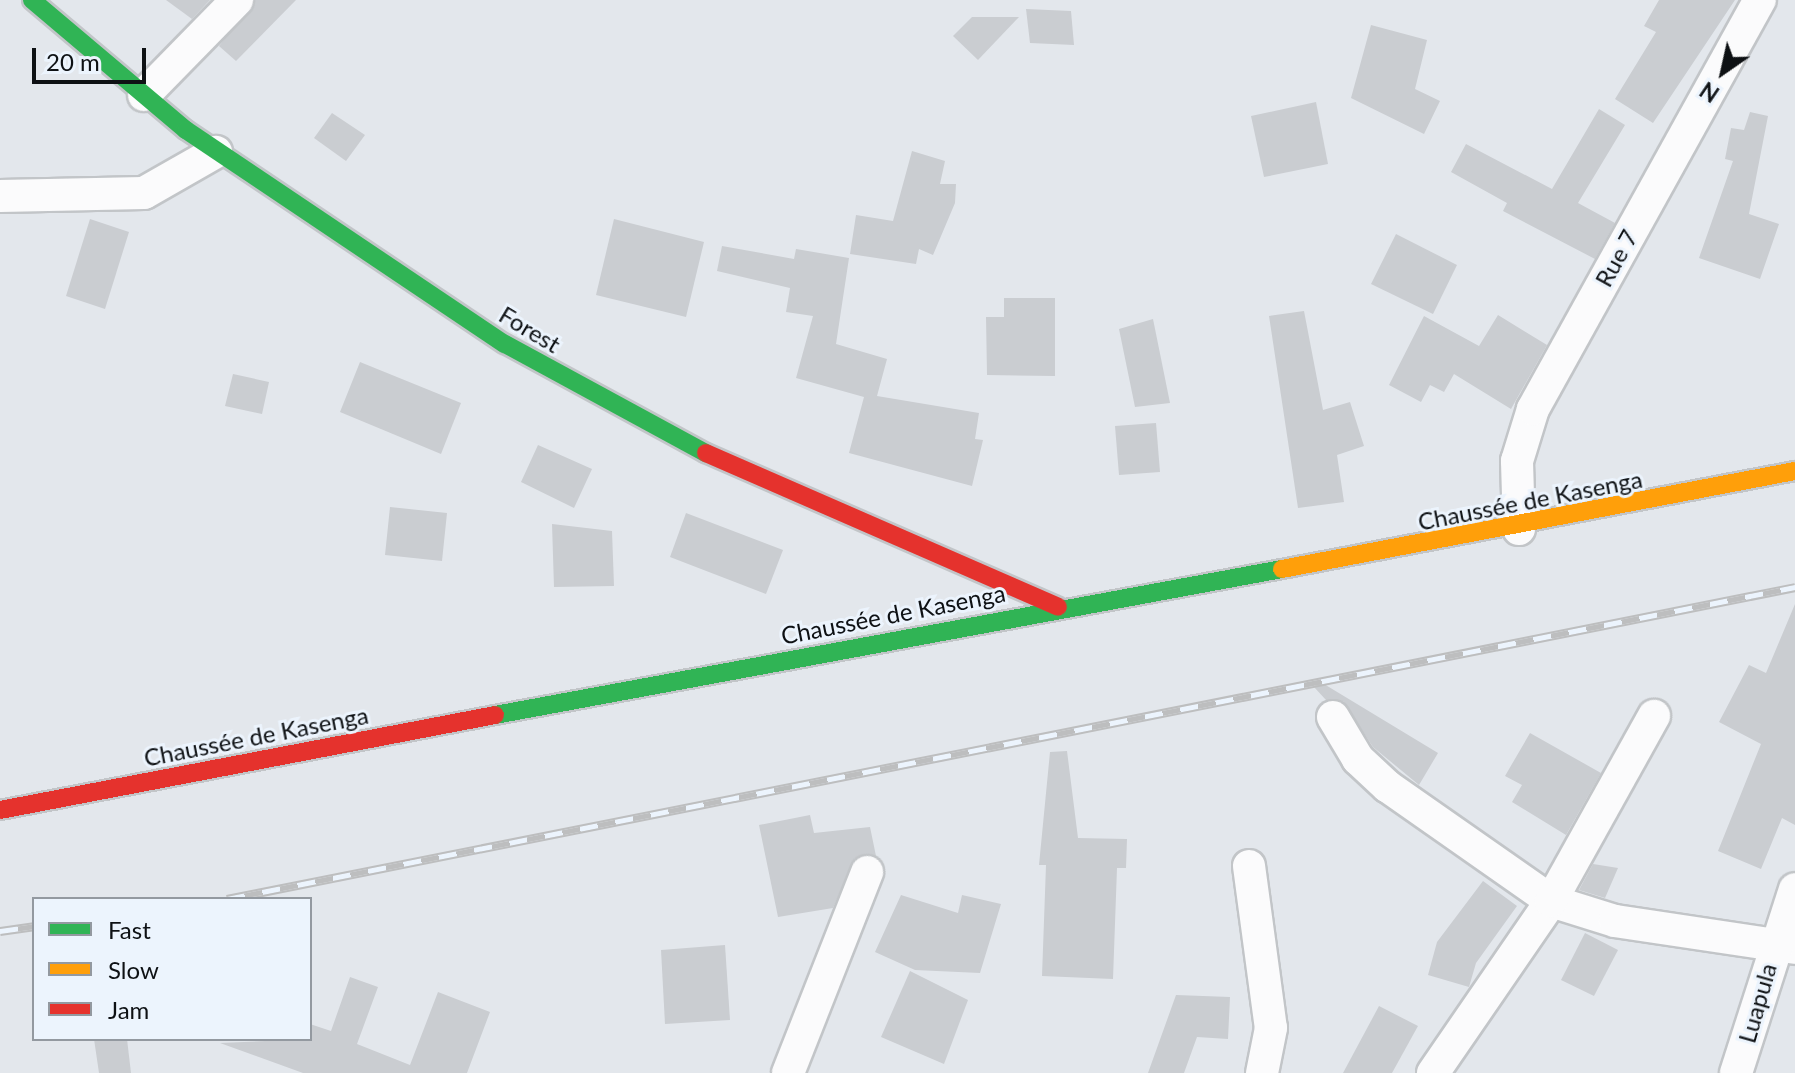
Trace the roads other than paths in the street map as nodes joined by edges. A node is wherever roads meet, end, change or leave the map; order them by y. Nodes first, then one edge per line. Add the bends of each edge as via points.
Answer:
1 (32, 0) edge
2 (237, 0) edge
3 (1760, 0) edge
4 (144, 95) junction
5 (216, 152) junction
6 (0, 196) edge
7 (1795, 471) edge
8 (1519, 529) junction
9 (1058, 607) junction
10 (1654, 716) dead end
11 (1333, 717) dead end
12 (0, 810) edge
13 (1249, 866) dead end
14 (867, 872) dead end
15 (1795, 889) edge
16 (1551, 901) junction
17 (1784, 945) edge
18 (788, 1073) edge
19 (1262, 1073) edge
20 (1433, 1073) edge
21 (1736, 1073) edge

1 - 4 main road, Forest
2 - 4 street
3 - 8 street, Rue 7 via 1533,409 1517,461
4 - 5 main road, Forest
5 - 6 street via 144,193
5 - 9 main road, Forest via 505,344 661,433
7 - 8 main road, Chaussée de Kasenga
8 - 9 main road, Chaussée de Kasenga
9 - 12 main road, Chaussée de Kasenga
10 - 16 street
11 - 16 street via 1358,759 1387,786
13 - 19 street via 1271,1028
14 - 18 street
15 - 17 street, Luapula
16 - 17 street via 1615,921
16 - 20 street
17 - 21 street, Luapula

